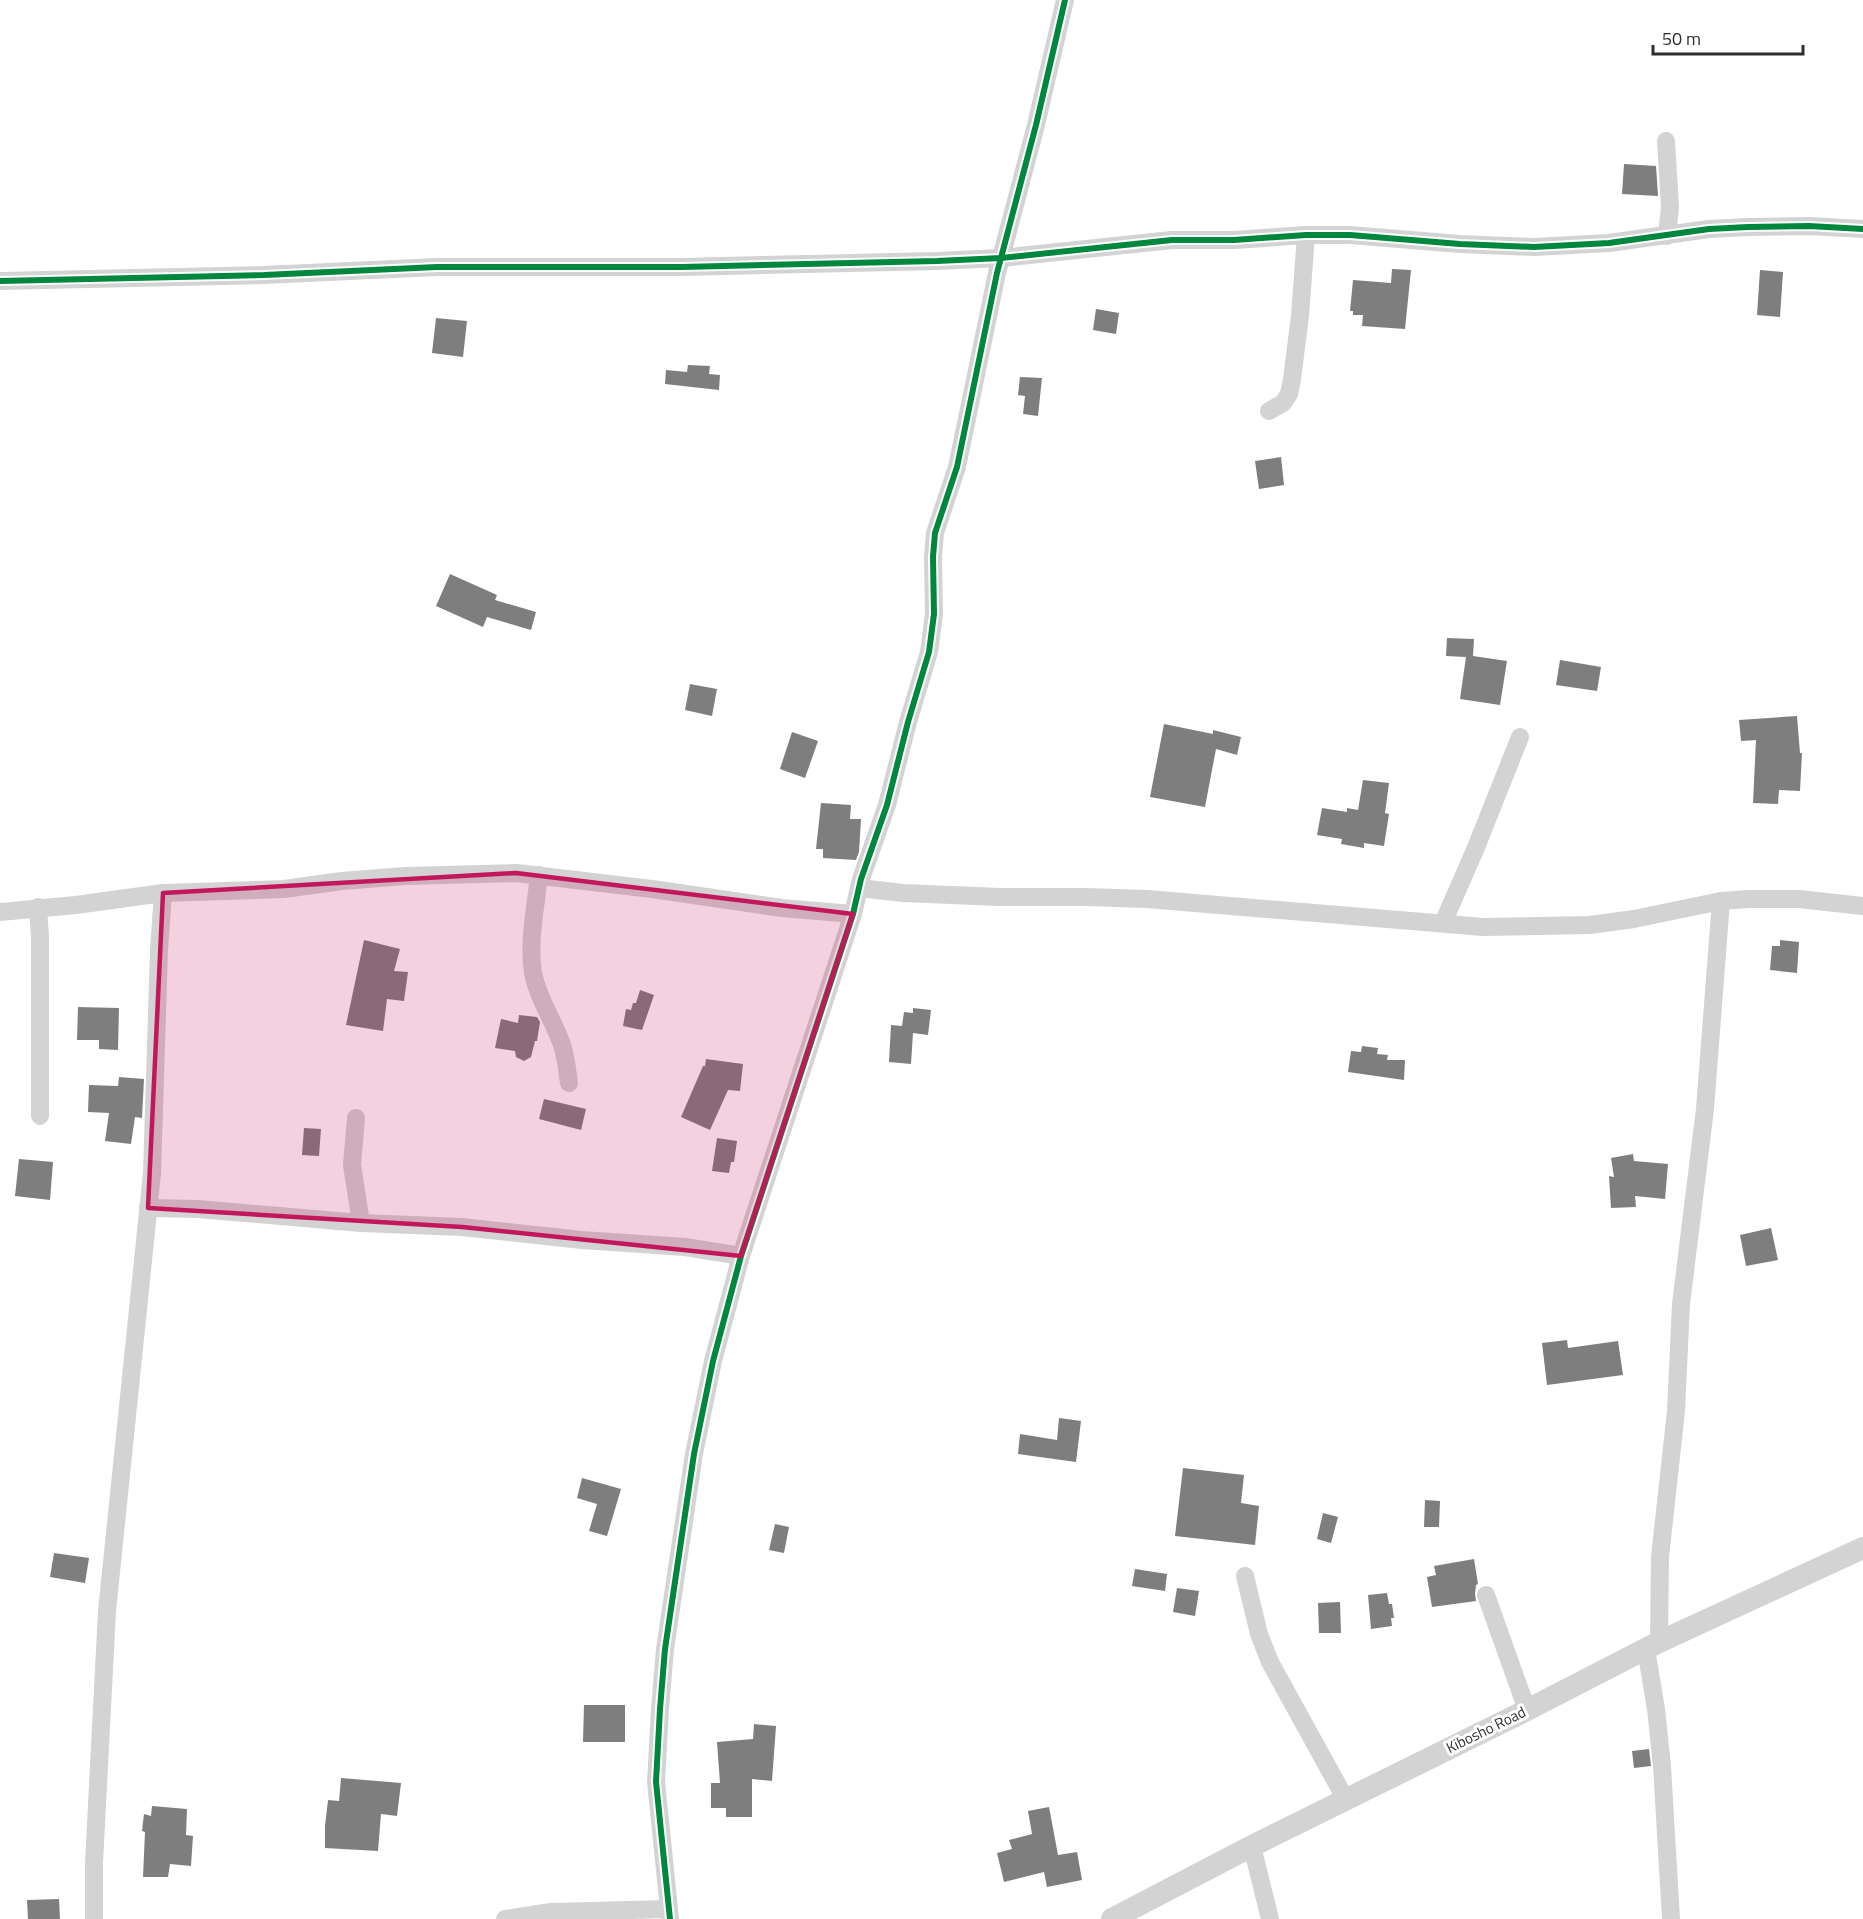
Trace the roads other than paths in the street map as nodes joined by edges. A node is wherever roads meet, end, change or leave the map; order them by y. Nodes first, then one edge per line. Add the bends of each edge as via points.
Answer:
1 (1065, 0) edge
2 (1666, 141) dead end
3 (1863, 229) edge
4 (1306, 235) junction
5 (1667, 236) junction
6 (1001, 258) junction
7 (0, 281) edge
8 (1269, 411) dead end
9 (1520, 736) dead end
10 (539, 875) junction
11 (859, 888) junction
12 (163, 893) junction
13 (1720, 901) junction
14 (1863, 906) edge
15 (38, 907) junction
16 (0, 912) edge
17 (853, 914) junction
18 (1443, 923) junction
19 (569, 1083) dead end
20 (40, 1116) dead end
21 (356, 1118) dead end
22 (148, 1208) junction
23 (361, 1223) junction
24 (741, 1256) junction
25 (1863, 1548) edge
26 (1245, 1576) dead end
27 (1486, 1595) dead end
28 (1652, 1646) junction
29 (1527, 1710) junction
30 (1346, 1800) junction
31 (1252, 1846) junction
32 (669, 1914) edge
33 (94, 1919) edge
34 (505, 1919) edge
35 (1112, 1919) edge
36 (1270, 1919) edge
37 (1671, 1919) edge

1 - 6 street
2 - 5 street via 1670,207
3 - 5 street via 1748,226
4 - 5 street via 1534,247
4 - 6 street via 1172,240
4 - 8 street via 1289,394
6 - 7 street via 844,264 448,267
6 - 11 street via 957,466 935,533 934,614 929,652 887,805
9 - 18 street
10 - 12 street via 405,876 284,889
10 - 17 street
10 - 19 street via 533,971 540,999 562,1044
11 - 17 street
11 - 18 street via 968,896 1147,899
12 - 15 street
12 - 22 street
13 - 14 street via 1799,899
13 - 18 street via 1590,925 1483,927
13 - 28 street via 1705,1109 1681,1304 1676,1411
15 - 16 street
15 - 20 street
17 - 24 street
21 - 23 street via 352,1165
22 - 23 street
22 - 33 street via 107,1611
23 - 24 street via 462,1227 685,1247
24 - 32 street via 694,1454 665,1649 656,1782
25 - 28 street, Kibosho Road
26 - 30 street via 1269,1662
27 - 29 street
28 - 29 street, Kibosho Road
28 - 37 street
29 - 30 street, Kibosho Road
30 - 31 street, Kibosho Road
31 - 35 street, Kibosho Road
31 - 36 street
32 - 34 street via 551,1912

